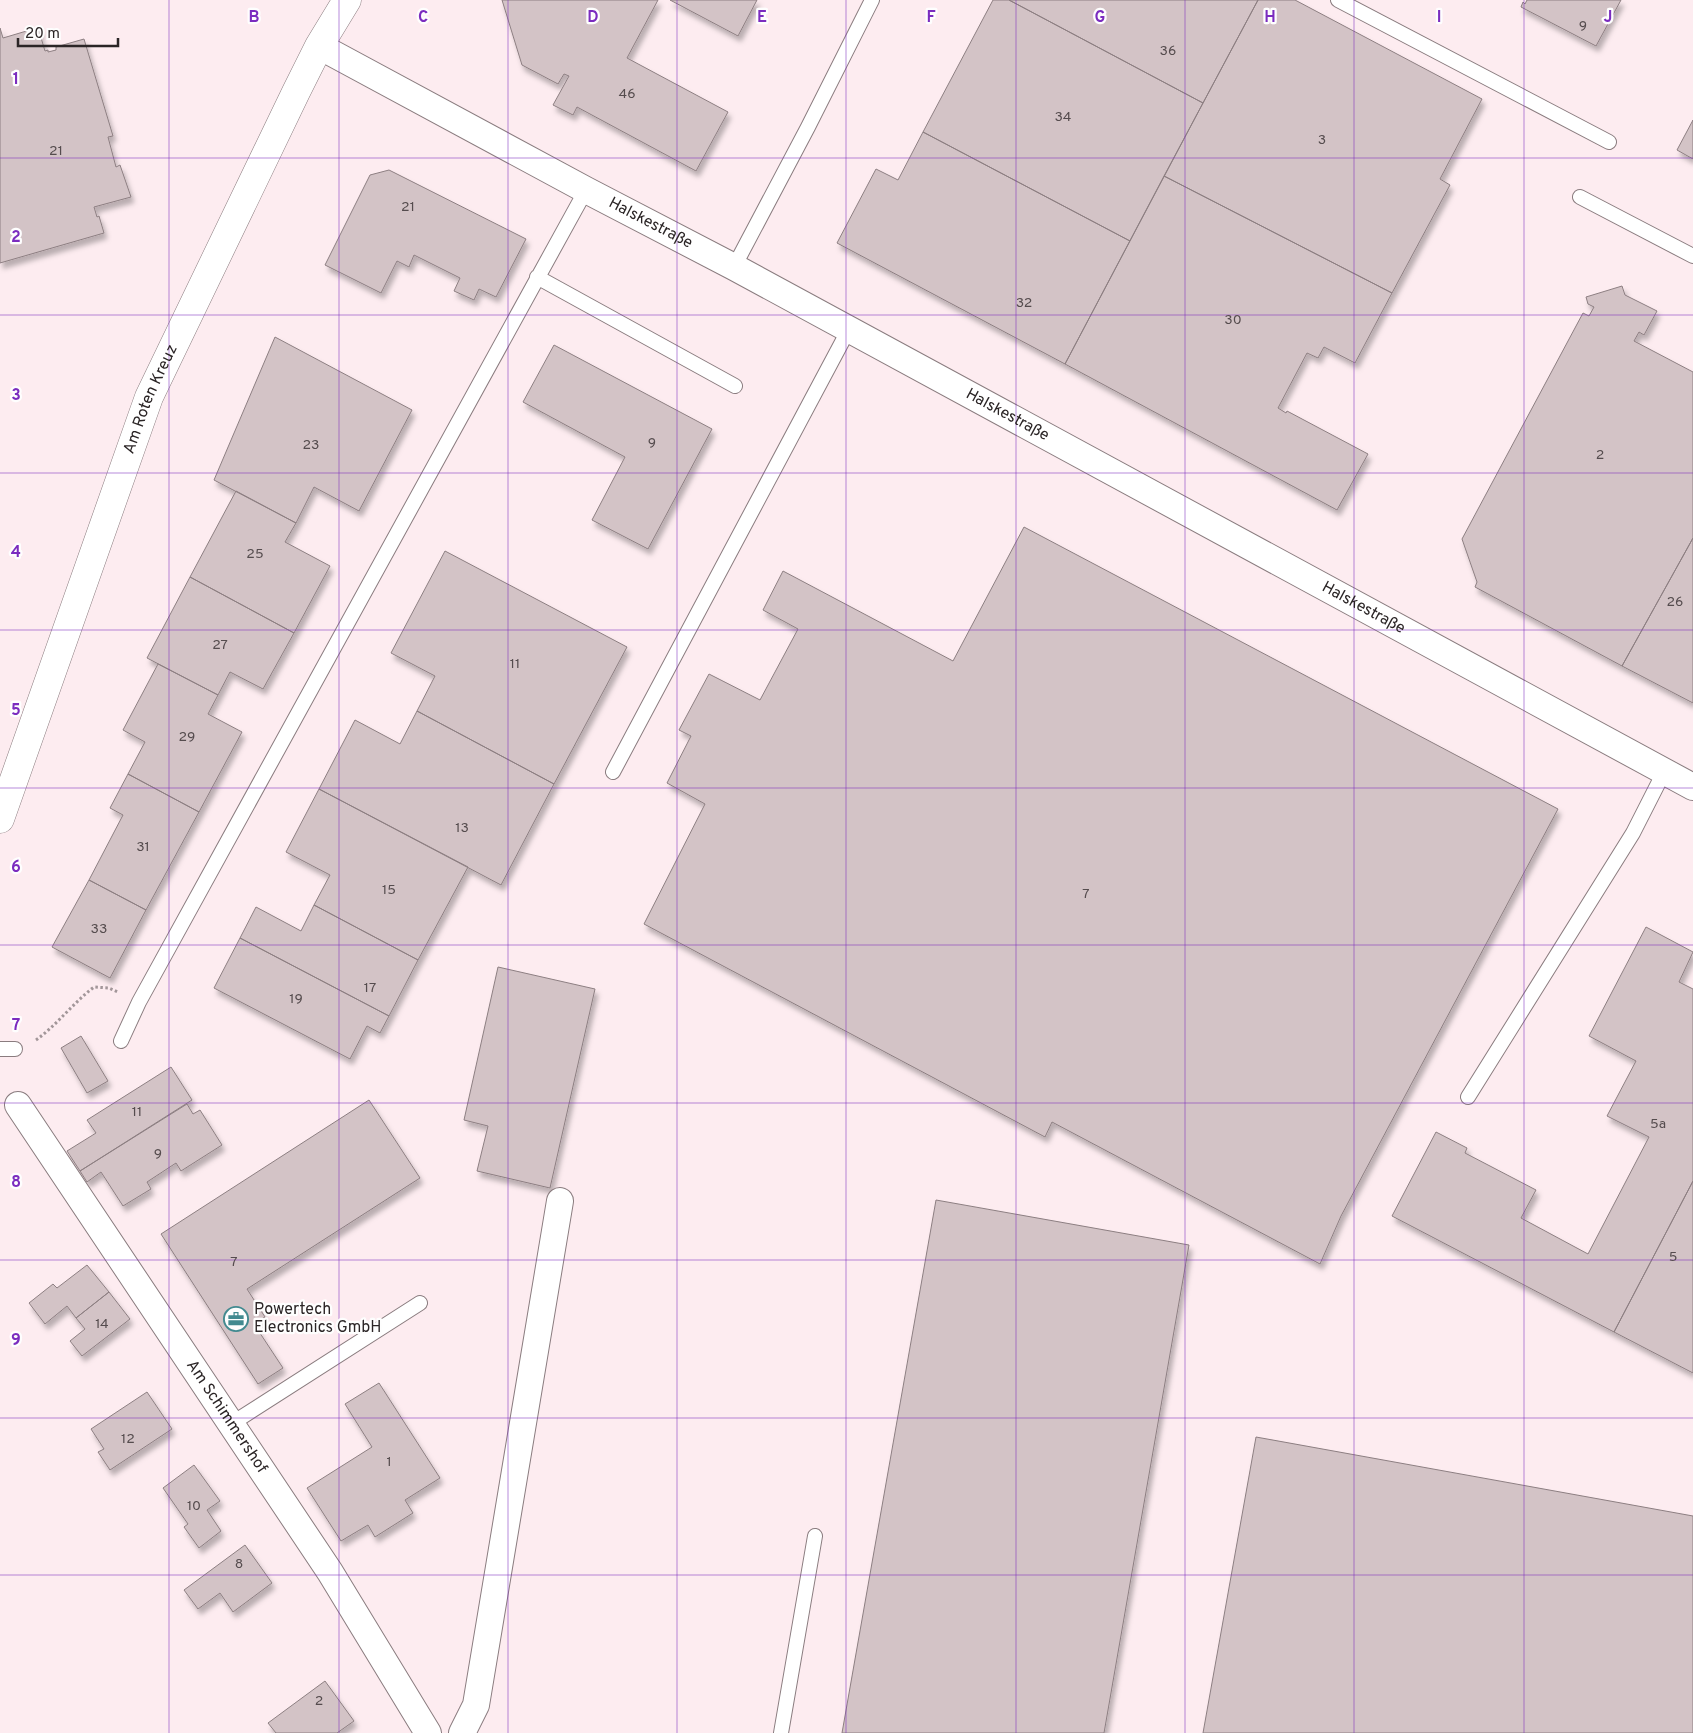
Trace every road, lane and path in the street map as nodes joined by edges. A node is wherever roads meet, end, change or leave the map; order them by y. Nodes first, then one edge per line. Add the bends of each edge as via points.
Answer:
1 (348, 0) edge
2 (872, 0) edge
3 (1338, 0) edge
4 (319, 46) junction
5 (1609, 142) dead end
6 (586, 190) junction
7 (1580, 197) dead end
8 (1693, 256) edge
9 (734, 267) junction
10 (537, 277) junction
11 (849, 330) junction
12 (735, 386) dead end
13 (613, 772) dead end
14 (1664, 772) junction
15 (1693, 787) edge
16 (0, 819) edge
17 (139, 1002) junction
18 (121, 1041) dead end
19 (0, 1049) edge
20 (15, 1049) joint
21 (1468, 1097) dead end
22 (18, 1105) dead end
23 (560, 1201) dead end
24 (420, 1303) dead end
25 (231, 1424) junction
26 (814, 1536) dead end
27 (428, 1733) edge
28 (462, 1733) edge
29 (781, 1733) edge

1 - 4 street, Am Roten Kreuz
2 - 9 lane
3 - 5 lane
4 - 6 street, Halskestraße
4 - 16 street, Am Roten Kreuz via 149,397
6 - 9 street, Halskestraße
6 - 10 lane
7 - 8 lane
9 - 11 street, Halskestraße
10 - 12 lane
10 - 17 lane
11 - 13 lane
11 - 14 street, Halskestraße
14 - 15 street, Halskestraße
14 - 21 lane via 1633,833
17 - 18 lane
17 - 20 path via 109,988 94,987 79,998 48,1032
19 - 20 lane
22 - 25 street, Am Schimmershof
23 - 28 street via 476,1704
24 - 25 lane
25 - 27 street, Am Schimmershof via 330,1572
26 - 29 lane

